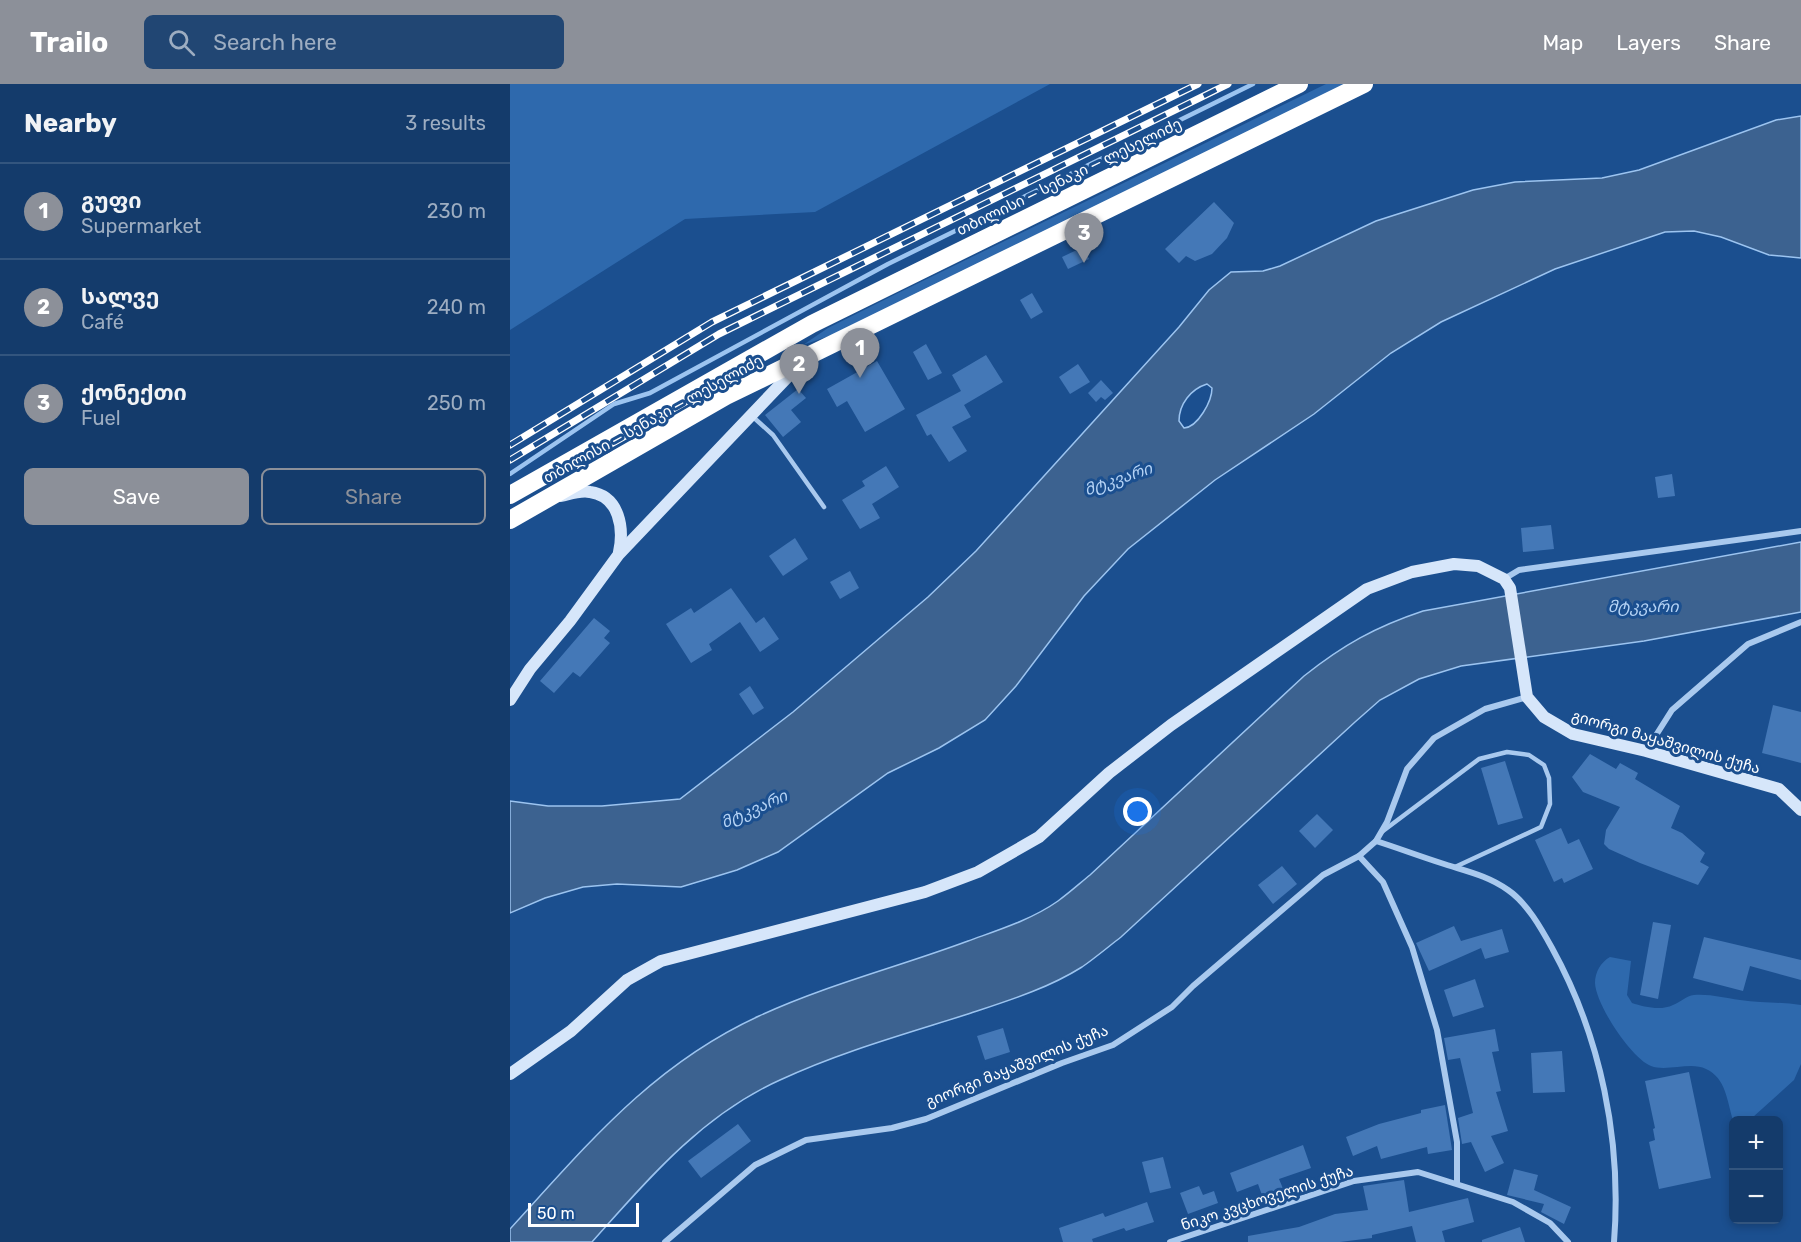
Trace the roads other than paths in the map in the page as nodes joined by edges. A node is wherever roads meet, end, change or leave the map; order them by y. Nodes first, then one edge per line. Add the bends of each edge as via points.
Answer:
1 (1299, 84) edge
2 (1365, 84) edge
3 (815, 351) junction
4 (750, 414) junction
5 (510, 495) edge
6 (546, 500) junction
7 (824, 507) dead end
8 (510, 520) edge
9 (1801, 531) edge
10 (619, 554) junction
11 (1507, 583) junction
12 (1801, 622) edge
13 (1527, 697) junction
14 (510, 700) edge
15 (1646, 751) junction
16 (1801, 810) edge
17 (1382, 832) junction
18 (1376, 841) junction
19 (1359, 856) junction
20 (1455, 867) junction
21 (510, 1074) edge
22 (1457, 1182) junction
23 (665, 1242) edge
24 (1170, 1242) edge
25 (1568, 1242) edge
26 (1614, 1242) edge

1 - 5 highway, თბილისი — სენაკი — ლესელიძე via 812,324
2 - 3 highway, თბილისი — სენაკი — ლესელიძე
3 - 4 street
3 - 6 highway, თბილისი — სენაკი — ლესელიძე via 726,396
4 - 7 lane via 773,435
4 - 10 street
6 - 8 highway, თბილისი — სენაკი — ლესელიძე
6 - 10 street via 591,492 611,504 623,535
9 - 11 street via 1519,570
10 - 14 street
11 - 13 street
11 - 21 street via 1478,566 1454,564 1412,572 1367,589 1171,725 1109,773 1039,837 978,872 925,892 661,961 627,980 571,1030
12 - 15 street via 1748,644 1672,710
13 - 15 street, გიორგი მაყაშვილის ქუჩა via 1544,717 1573,734
13 - 17 street, გიორგი მაყაშვილის ქუჩა via 1485,709 1434,738 1407,768
15 - 16 street, გიორგი მაყაშვილის ქუჩა via 1779,789
17 - 18 street, გიორგი მაყაშვილის ქუჩა
17 - 20 lane via 1479,759 1507,752 1529,755 1544,765 1550,804 1541,826
18 - 19 street, გიორგი მაყაშვილის ქუჩა
18 - 20 street
19 - 22 street via 1383,882 1412,947 1437,1030 1457,1142
19 - 23 street, გიორგი მაყაშვილის ქუჩა via 1323,875 1172,1007 1113,1045 926,1119 892,1128 806,1140 755,1165
20 - 26 street via 1484,875 1511,892 1540,926 1581,1006 1606,1101 1615,1158
22 - 24 street, ნიკო კვცხოველის ქუჩა via 1418,1172 1354,1181
22 - 25 street, ნიკო კვცხოველის ქუჩა via 1513,1202 1550,1223

